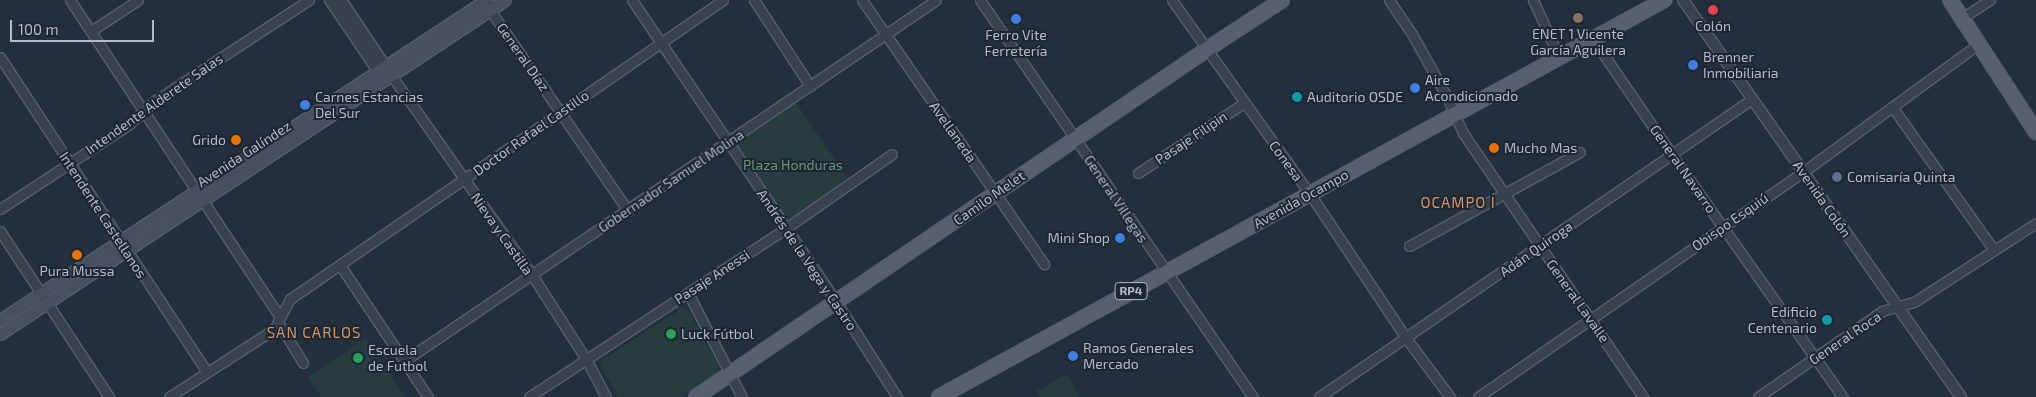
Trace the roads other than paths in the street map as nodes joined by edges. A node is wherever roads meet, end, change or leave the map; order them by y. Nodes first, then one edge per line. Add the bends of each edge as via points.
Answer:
1 (70, 0) edge
2 (138, 0) edge
3 (309, 0) edge
4 (330, 0) edge
5 (341, 0) edge
6 (505, 0) edge
7 (632, 0) edge
8 (723, 0) edge
9 (754, 0) edge
10 (862, 0) edge
11 (936, 0) edge
12 (980, 0) edge
13 (1172, 0) edge
14 (1282, 0) edge
15 (1389, 0) edge
16 (1533, 0) edge
17 (1664, 0) edge
18 (1683, 0) edge
19 (1950, 0) edge
20 (1990, 0) edge
21 (489, 3) edge
22 (1962, 18) junction
23 (91, 31) junction
24 (885, 35) junction
25 (1593, 39) junction
26 (661, 43) junction
27 (1980, 43) junction
28 (1206, 50) junction
29 (0, 57) edge
30 (1559, 58) junction
31 (385, 71) junction
32 (810, 86) junction
33 (1752, 99) junction
34 (1244, 103) junction
35 (1893, 108) junction
36 (143, 112) junction
37 (561, 112) junction
38 (1454, 114) junction
39 (2036, 132) edge
40 (1075, 139) junction
41 (727, 143) junction
42 (1580, 152) dead end
43 (892, 154) dead end
44 (1672, 154) junction
45 (70, 162) junction
46 (1803, 172) junction
47 (1138, 173) dead end
48 (464, 179) junction
49 (995, 193) junction
50 (1310, 194) junction
51 (1505, 194) junction
52 (199, 196) junction
53 (0, 209) edge
54 (628, 211) junction
55 (2036, 223) edge
56 (1723, 227) junction
57 (786, 228) junction
58 (0, 231) edge
59 (123, 246) junction
60 (1409, 246) dead end
61 (1540, 246) junction
62 (1994, 250) junction
63 (1044, 264) dead end
64 (340, 265) junction
65 (1167, 272) junction
66 (532, 275) junction
67 (688, 293) junction
68 (44, 298) junction
69 (267, 298) junction
70 (290, 298) junction
71 (837, 303) junction
72 (1899, 308) junction
73 (279, 319) junction
74 (1591, 319) junction
75 (0, 320) edge
76 (0, 334) edge
77 (1406, 338) junction
78 (1815, 358) junction
79 (586, 359) junction
80 (404, 361) junction
81 (303, 363) dead end
82 (207, 372) junction
83 (730, 374) junction
84 (956, 393) edge
85 (1641, 396) edge
86 (109, 397) edge
87 (169, 397) edge
88 (428, 397) edge
89 (529, 397) edge
90 (606, 397) edge
91 (696, 397) edge
92 (742, 397) edge
93 (897, 397) edge
94 (939, 397) edge
95 (1253, 397) edge
96 (1319, 397) edge
97 (1450, 397) edge
98 (1478, 397) edge
99 (1758, 397) edge
100 (1843, 397) edge
101 (1961, 397) edge

1 - 23 street
2 - 23 street
3 - 36 street, Intendente Alderete Salas via 156,100
4 - 31 street
5 - 31 street
6 - 21 main road, Avenida Galíndez
7 - 26 street, Andrés de la Vega y Castro
8 - 26 street, Doctor Rafael Castillo
9 - 32 street
10 - 24 street, Avellaneda
11 - 24 street, Gobernador Samuel Molina
12 - 40 street, General Villegas
13 - 28 street, Conesa
14 - 28 main road, Camilo Melet
15 - 38 street, General Lavalle via 1412,34
16 - 30 street
17 - 25 main road, Avenida Ocampo / RP4
18 - 33 street, Avenida Colón
19 - 22 main road
20 - 22 street
21 - 31 main road, Avenida Galíndez
21 - 37 street, General Díaz
22 - 27 main road
23 - 36 street
24 - 32 street, Gobernador Samuel Molina
24 - 49 street, Avellaneda
25 - 30 main road, Avenida Ocampo / RP4
25 - 44 street, General Navarro
26 - 37 street, Doctor Rafael Castillo
26 - 41 street, Andrés de la Vega y Castro
27 - 35 street, Obispo Esquiú
27 - 39 main road
28 - 34 street, Conesa
28 - 40 main road, Camilo Melet
29 - 45 street, Intendente Castellanos
30 - 38 main road, Avenida Ocampo / RP4
31 - 48 street, Nieva y Castilla
31 - 52 main road, Avenida Galíndez
32 - 41 street, Gobernador Samuel Molina
33 - 44 street, Adán Quiroga
33 - 46 street, Avenida Colón
34 - 47 street, Pasaje Filipin
34 - 50 street, Conesa
35 - 46 street, Obispo Esquiú
35 - 62 street
36 - 45 street, Intendente Alderete Salas
36 - 52 street
37 - 48 street, Doctor Rafael Castillo
37 - 54 street, General Díaz
38 - 50 main road, Avenida Ocampo / RP4
38 - 51 street, General Lavalle via 1463,133
40 - 49 main road, Camilo Melet
40 - 65 street, General Villegas
41 - 54 street, Gobernador Samuel Molina
41 - 57 street, Andrés de la Vega y Castro
42 - 51 street
43 - 57 street, Pasaje Anessi
44 - 56 street, General Navarro
44 - 61 street, Adán Quiroga
45 - 53 street, Intendente Alderete Salas
45 - 59 street, Intendente Castellanos
46 - 56 street, Obispo Esquiú
46 - 72 street, Avenida Colón
48 - 64 street, Doctor Rafael Castillo
48 - 66 street, Nieva y Castilla
49 - 63 street, Avellaneda
49 - 71 main road, Camilo Melet
50 - 65 main road, Avenida Ocampo / RP4
50 - 77 street, Conesa
51 - 60 street
51 - 61 street, General Lavalle
52 - 59 main road, Avenida Galíndez
52 - 69 street
54 - 66 street, Gobernador Samuel Molina
55 - 62 street, General Roca
56 - 74 street, Obispo Esquiú
56 - 78 street, General Navarro
57 - 67 street, Pasaje Anessi
57 - 71 street, Andrés de la Vega y Castro
58 - 68 street
59 - 68 main road, Avenida Galíndez
59 - 82 street, Intendente Castellanos
61 - 74 street, General Lavalle
61 - 77 street, Adán Quiroga
62 - 72 street, General Roca via 1914,302
64 - 70 street, Doctor Rafael Castillo
64 - 80 street
65 - 84 main road, Avenida Ocampo / RP4
65 - 95 street, General Villegas
66 - 79 street, Nieva y Castilla
66 - 80 street, Gobernador Samuel Molina
67 - 79 street, Pasaje Anessi
67 - 83 street
68 - 75 main road, Avenida Galíndez
68 - 76 main road, Avenida Galíndez
68 - 86 street
69 - 70 street via 277,301
69 - 73 street
70 - 73 street
71 - 83 main road, Camilo Melet
71 - 93 street, Andrés de la Vega y Castro
72 - 78 street, General Roca via 1882,311
72 - 101 street, Avenida Colón
73 - 81 street
73 - 82 street via 274,329
74 - 85 street, General Lavalle
74 - 98 street, Obispo Esquiú
77 - 96 street, Adán Quiroga
77 - 97 street, Conesa
78 - 99 street, General Roca
78 - 100 street, General Navarro
79 - 89 street, Pasaje Anessi
79 - 90 street, Nieva y Castilla
80 - 88 street
82 - 87 street
83 - 91 main road, Camilo Melet
83 - 92 street
84 - 94 main road, Avenida Ocampo / RP4

